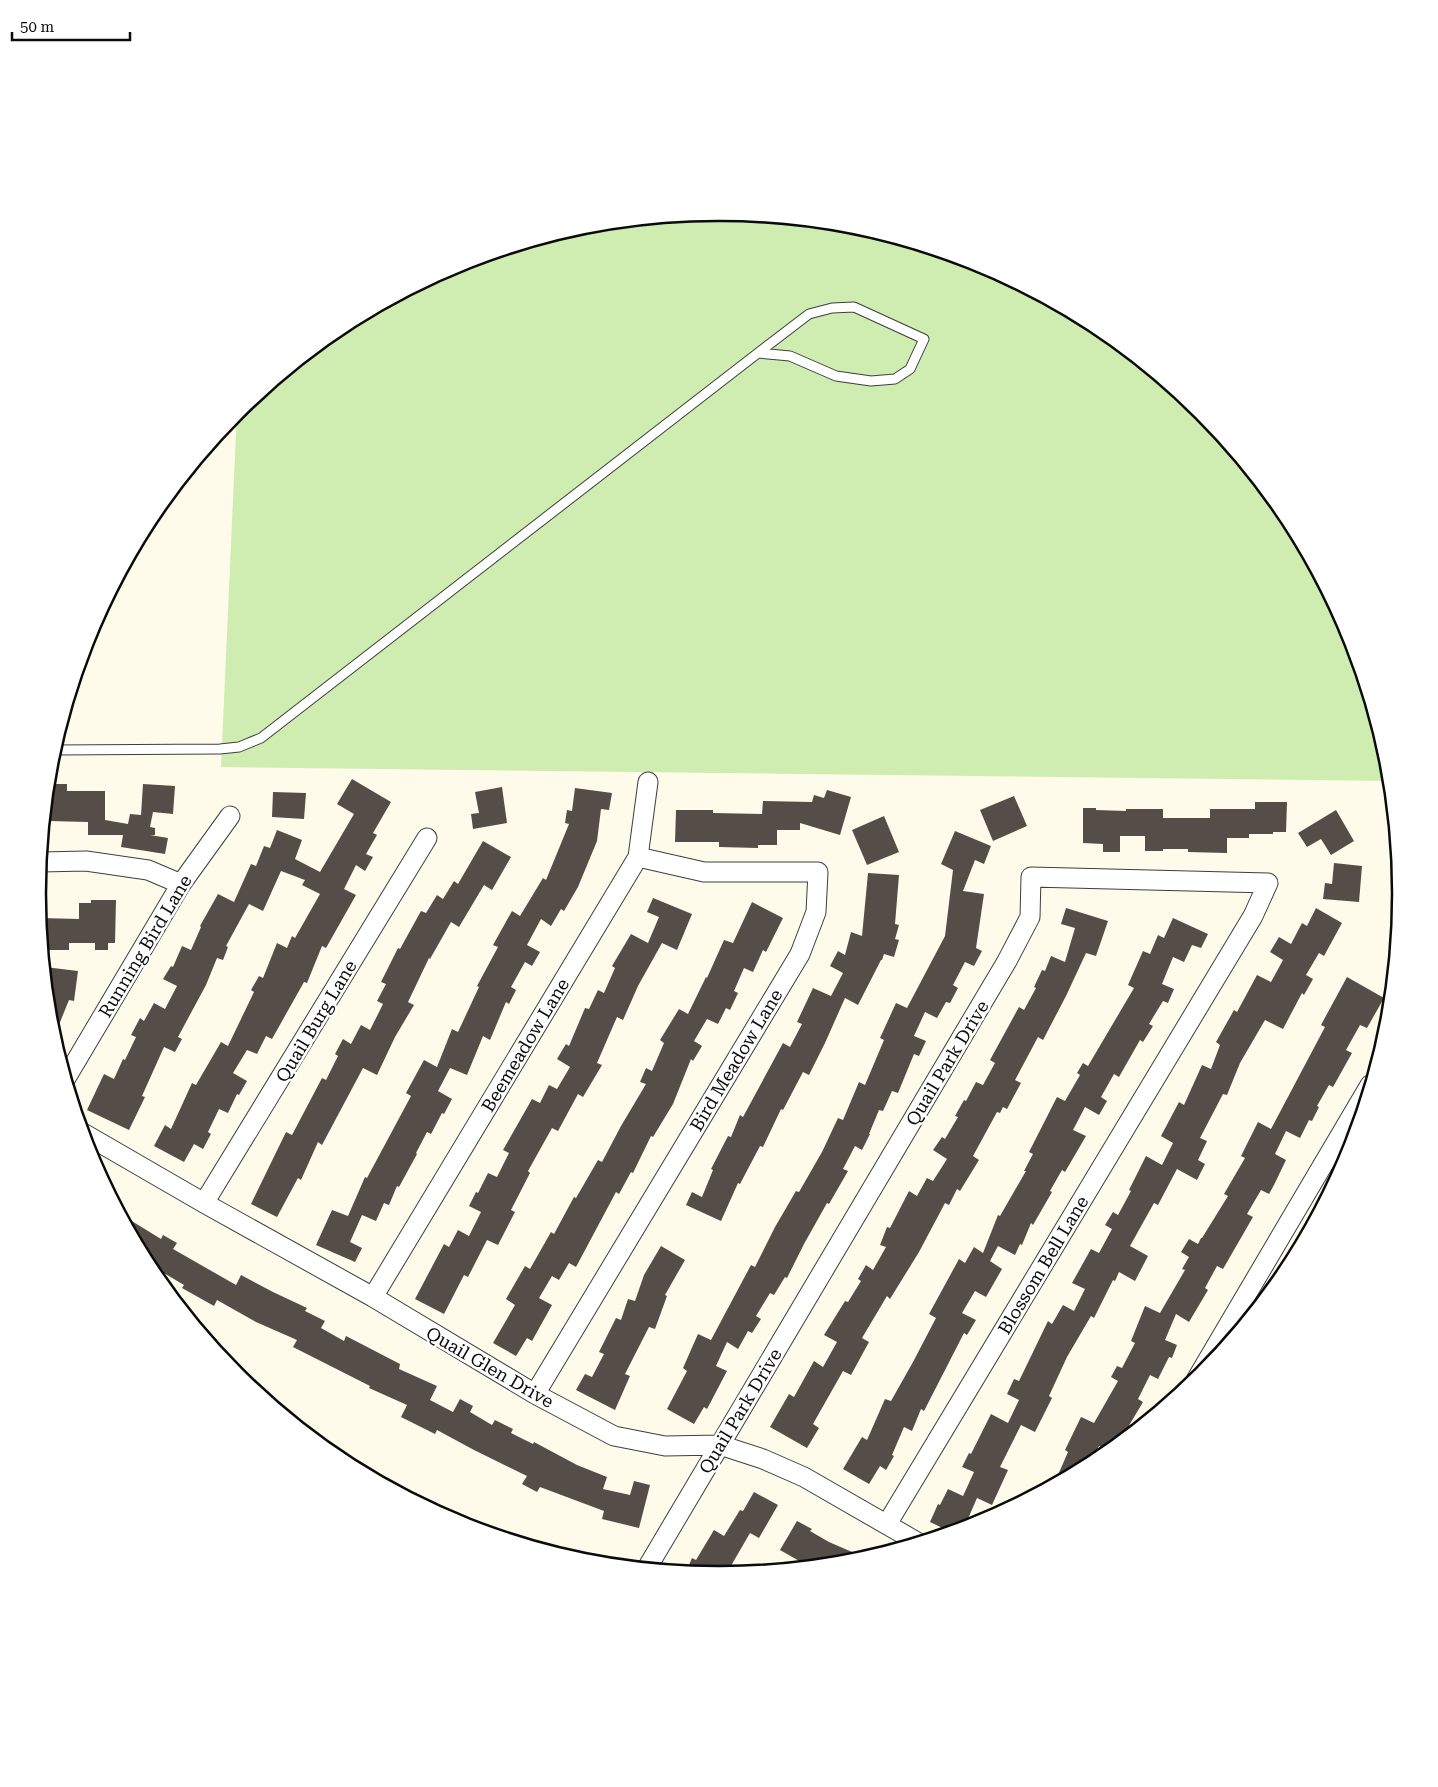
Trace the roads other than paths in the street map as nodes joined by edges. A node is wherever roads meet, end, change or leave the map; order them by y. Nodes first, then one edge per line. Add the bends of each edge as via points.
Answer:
1 (758, 353) junction
2 (62, 750) edge
3 (648, 782) dead end
4 (230, 816) dead end
5 (427, 838) dead end
6 (638, 857) junction
7 (47, 862) edge
8 (181, 884) junction
9 (1199, 1006) joint
10 (70, 1071) edge
11 (1357, 1107) edge
12 (92, 1139) edge
13 (204, 1204) junction
14 (373, 1297) junction
15 (1215, 1347) edge
16 (535, 1394) junction
17 (720, 1444) junction
18 (887, 1524) junction
19 (910, 1538) edge
20 (650, 1562) edge

1 - 1 lane via 809,314 832,308 854,307 924,339 910,369 895,379 872,381 836,376 790,356
1 - 2 lane via 261,738 220,750
3 - 6 street, Beemeadow Lane
4 - 8 street, Running Bird Lane
5 - 13 street, Quail Burg Lane
6 - 14 street, Beemeadow Lane
6 - 16 street, Bird Meadow Lane via 704,872 818,872 816,912 800,954
7 - 8 street via 86,861 148,870
8 - 10 street, Running Bird Lane
9 - 17 street, Quail Park Drive via 1253,916 1268,882 1031,876 1030,917 1008,962
9 - 18 street, Blossom Bell Lane
11 - 15 street
12 - 13 street, Quail Glen Drive
13 - 14 street, Quail Glen Drive
14 - 16 street, Quail Glen Drive
16 - 17 street, Quail Glen Drive via 614,1436 665,1446
17 - 18 street, Quail Glen Drive via 804,1476
17 - 20 street, Quail Park Drive
18 - 19 street, Quail Glen Drive

